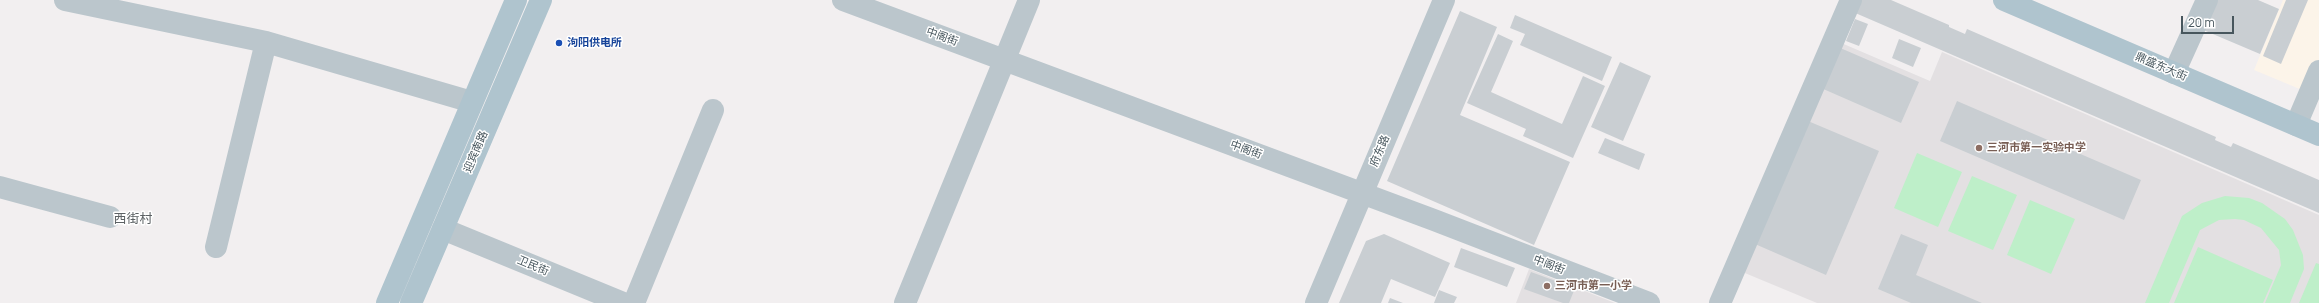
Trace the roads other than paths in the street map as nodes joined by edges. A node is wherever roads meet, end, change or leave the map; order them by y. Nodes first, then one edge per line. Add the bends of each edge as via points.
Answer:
1 (65, 0) edge
2 (516, 0) edge
3 (541, 0) edge
4 (843, 0) edge
5 (1029, 0) edge
6 (1444, 0) edge
7 (1851, 0) edge
8 (2004, 0) edge
9 (2207, 0) edge
10 (117, 5) edge
11 (266, 42) junction
12 (1004, 60) junction
13 (2319, 71) edge
14 (2174, 73) junction
15 (472, 102) junction
16 (713, 110) dead end
17 (2296, 125) junction
18 (2319, 135) edge
19 (0, 187) edge
20 (1362, 193) junction
21 (110, 217) dead end
22 (443, 229) junction
23 (216, 247) dead end
24 (387, 303) edge
25 (411, 303) edge
26 (623, 303) edge
27 (634, 303) edge
28 (905, 303) edge
29 (1316, 303) edge
30 (1649, 303) edge
31 (1720, 303) edge

1 - 10 street
2 - 15 main road, 迎宾南路
3 - 22 main road, 迎宾南路
4 - 12 street, 中阁街
5 - 12 street
6 - 20 street, 府东路
7 - 31 street
8 - 14 main road, 鼎盛东大街
9 - 14 street
10 - 11 street
11 - 15 street
11 - 23 street
12 - 20 street, 中阁街
12 - 28 street
13 - 17 street
14 - 17 main road, 鼎盛东大街
15 - 24 main road, 迎宾南路
16 - 27 street
17 - 18 main road, 鼎盛东大街
19 - 21 street
20 - 29 street, 府东路
20 - 30 street, 中阁街
22 - 25 main road, 迎宾南路
22 - 26 street, 卫民街

